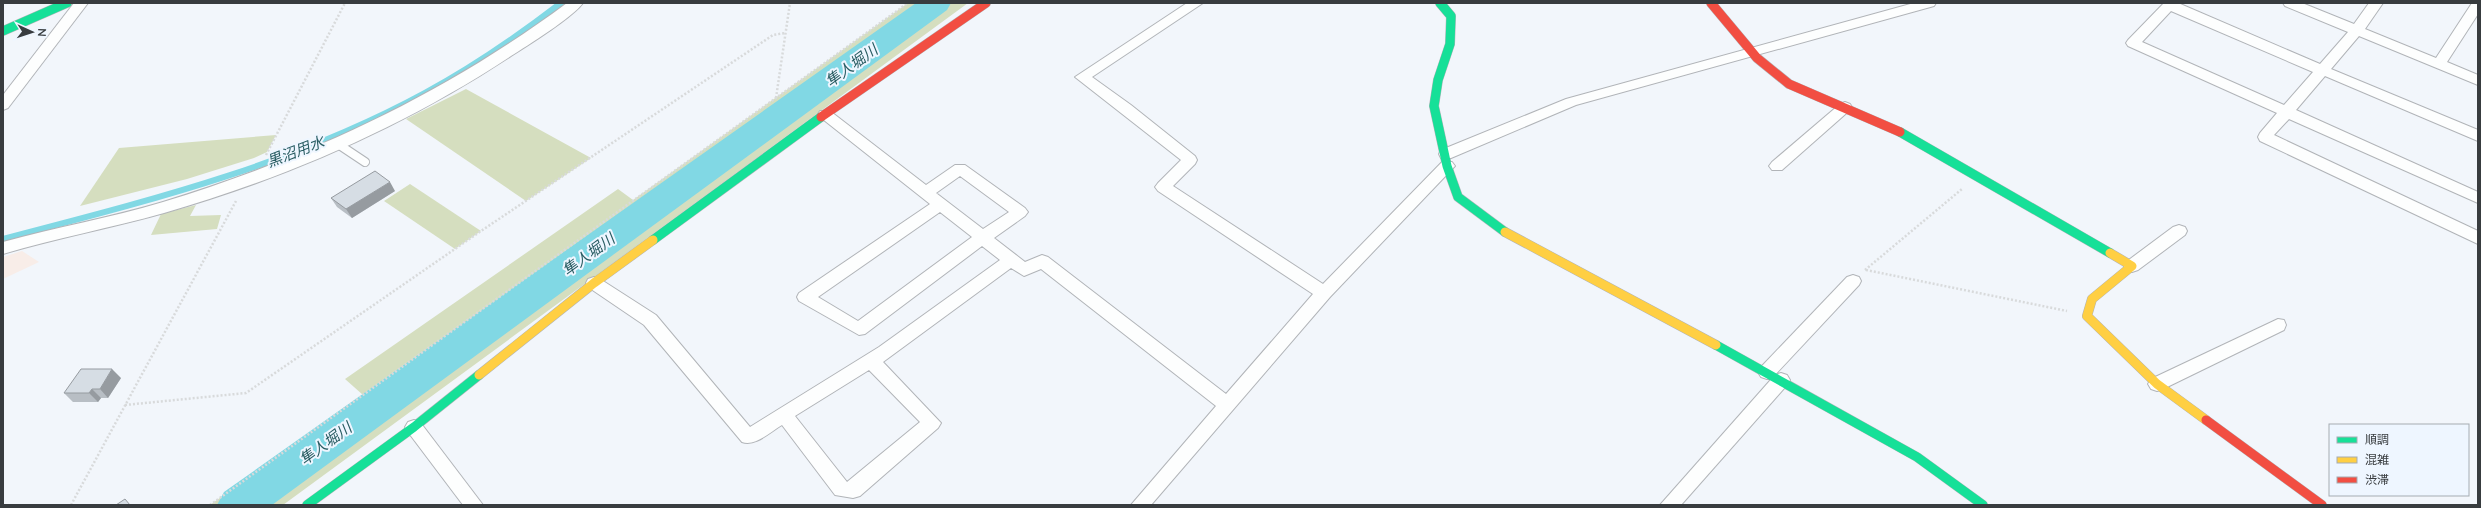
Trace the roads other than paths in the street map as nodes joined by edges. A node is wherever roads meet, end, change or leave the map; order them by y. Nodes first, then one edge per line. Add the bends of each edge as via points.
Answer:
1 (66, 3) edge
2 (81, 3) edge
3 (576, 3) edge
4 (986, 3) edge
5 (1196, 3) edge
6 (1440, 3) edge
7 (1711, 3) edge
8 (1929, 3) edge
9 (2290, 3) edge
10 (2376, 3) edge
11 (2170, 4) edge
12 (2478, 4) edge
13 (3, 31) edge
14 (2356, 31) junction
15 (1753, 53) junction
16 (2438, 64) junction
17 (2323, 70) junction
18 (2478, 80) edge
19 (3, 105) edge
20 (1845, 107) junction
21 (2286, 113) junction
22 (825, 114) junction
23 (2478, 136) edge
24 (338, 144) junction
25 (1447, 160) junction
26 (365, 162) dead end
27 (1777, 166) dead end
28 (926, 192) junction
29 (2478, 198) edge
30 (941, 204) junction
31 (2179, 231) dead end
32 (983, 237) junction
33 (2478, 238) edge
34 (3, 248) edge
35 (1011, 260) junction
36 (2132, 266) junction
37 (1859, 275) road end
38 (594, 283) junction
39 (1324, 293) junction
40 (2278, 325) dead end
41 (871, 361) junction
42 (1774, 376) junction
43 (2157, 384) junction
44 (1226, 404) junction
45 (784, 415) junction
46 (414, 427) junction
47 (307, 505) edge
48 (474, 505) edge
49 (1140, 505) edge
50 (1669, 505) edge
51 (1983, 505) edge
52 (2322, 505) edge

1 - 13 street
2 - 19 street
3 - 24 street via 536,35 476,74
4 - 22 street
5 - 39 street via 1082,77 1126,108 1190,160 1163,187
6 - 25 street via 1451,16 1450,44 1438,80 1434,106
7 - 15 street
8 - 15 street
9 - 14 street
10 - 14 street
11 - 17 street
11 - 21 street via 2134,42
12 - 16 street
14 - 16 street
14 - 17 street
15 - 20 street via 1775,74 1803,90
15 - 25 street via 1571,102
16 - 18 street
17 - 21 street
17 - 23 street
20 - 27 street
20 - 36 street via 1882,122
21 - 29 street
21 - 33 street via 2265,137
22 - 28 street
22 - 38 street
24 - 26 lane
24 - 34 street via 243,182 118,220
25 - 39 street
25 - 42 street via 1458,197 1504,232
28 - 30 street
28 - 32 street via 960,169 1020,212
30 - 32 street
30 - 32 street via 805,296 859,329
31 - 36 street
32 - 35 street
35 - 41 street
35 - 44 street via 1024,270 1042,261
36 - 43 street via 2092,300 2087,316
37 - 42 street
38 - 45 street via 650,320 748,437
38 - 46 street
39 - 44 street
40 - 43 street
41 - 45 street
41 - 45 street via 932,423 852,490 842,489
42 - 50 street
42 - 51 street via 1917,457
43 - 52 street
44 - 49 street
46 - 47 street
46 - 48 street

